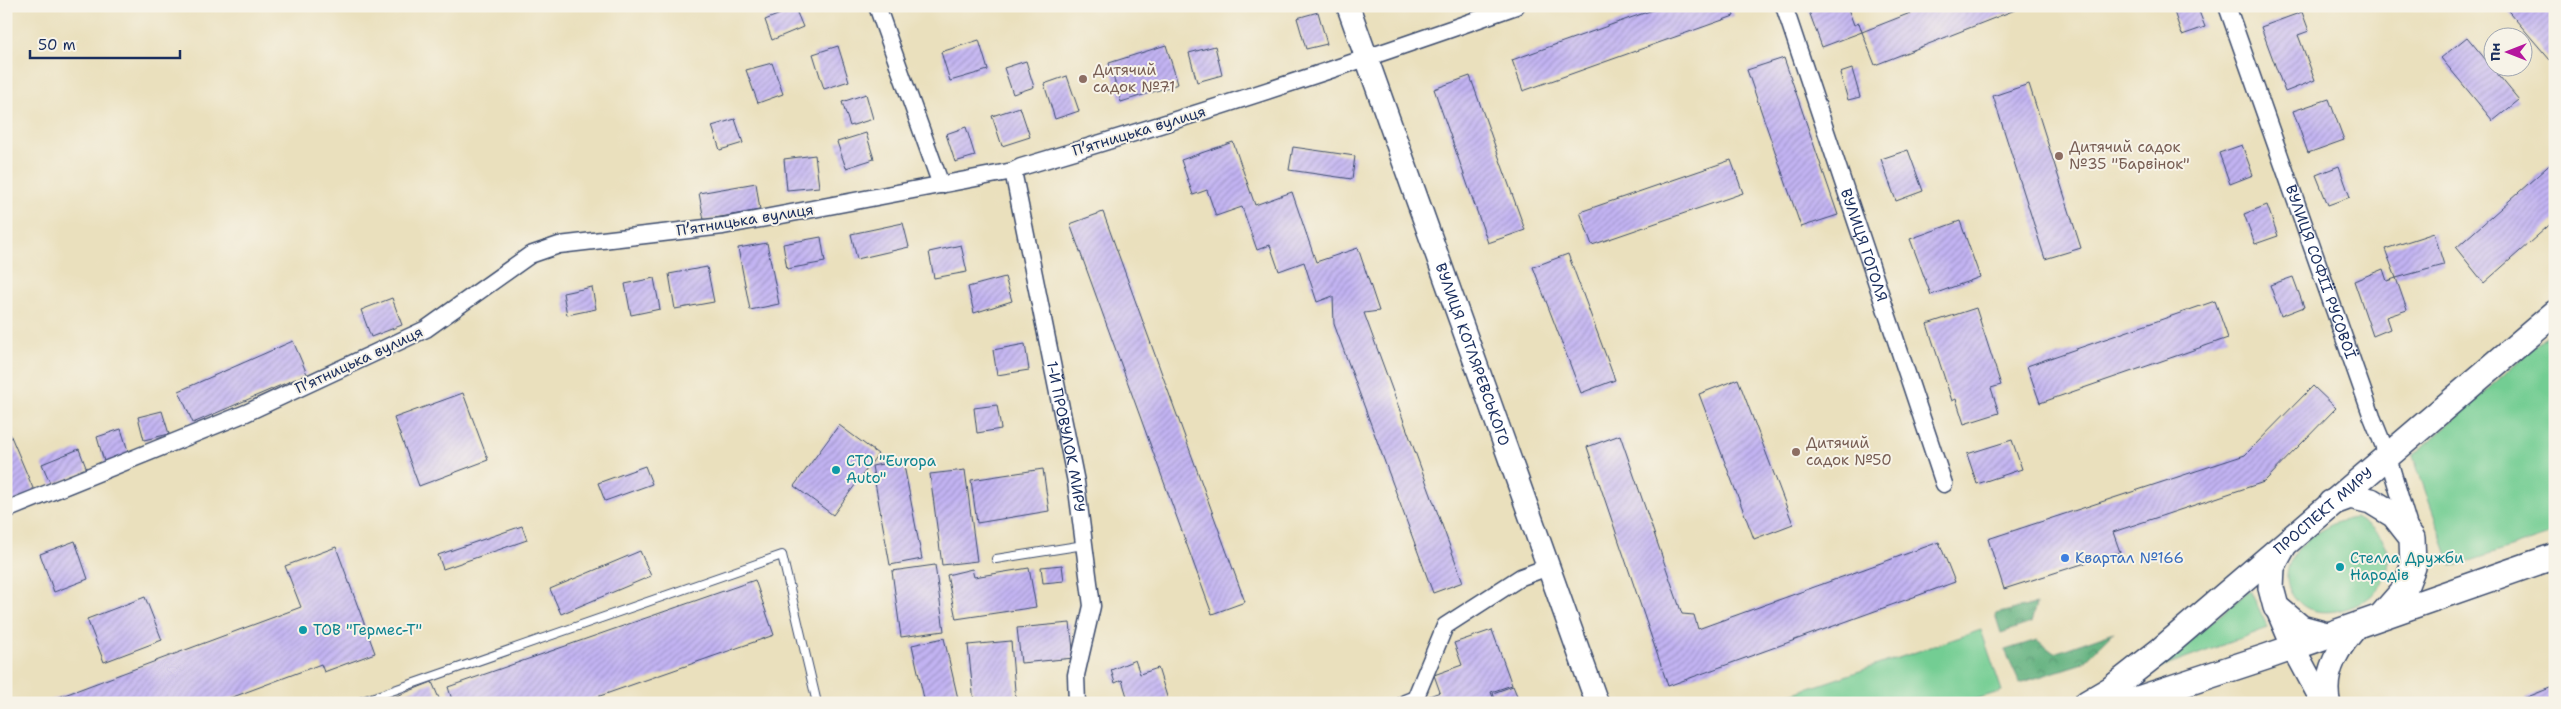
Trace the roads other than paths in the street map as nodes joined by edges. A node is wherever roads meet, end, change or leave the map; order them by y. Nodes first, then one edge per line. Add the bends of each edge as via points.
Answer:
1 (877, 6) edge
2 (1348, 6) edge
3 (1516, 6) edge
4 (1784, 6) edge
5 (2227, 6) edge
6 (1367, 59) junction
7 (1014, 171) junction
8 (941, 185) junction
9 (2555, 313) edge
10 (2388, 454) junction
11 (1944, 484) dead end
12 (2330, 504) junction
13 (6, 510) edge
14 (2412, 538) junction
15 (2284, 544) junction
16 (1084, 545) junction
17 (2555, 556) edge
18 (996, 558) dead end
19 (1548, 567) junction
20 (2276, 607) junction
21 (2372, 619) junction
22 (2327, 635) junction
23 (2293, 647) junction
24 (356, 703) edge
25 (817, 703) edge
26 (1077, 703) edge
27 (1405, 703) edge
28 (1597, 703) edge
29 (2087, 703) edge
30 (2126, 703) edge
31 (2323, 703) edge
32 (2329, 703) edge

1 - 8 street
2 - 6 street, ВУЛИЦЯ КОТЛЯРЕВСЬКОГО
3 - 6 street, Пʼятницька вулиця
4 - 11 street, ВУЛИЦЯ ГОГОЛЯ
5 - 10 street, ВУЛИЦЯ СОФІЇ РУСОВОЇ via 2372,417
6 - 7 street, Пʼятницька вулиця
6 - 19 street, ВУЛИЦЯ КОТЛЯРЕВСЬКОГО
7 - 8 street, Пʼятницька вулиця
7 - 16 street, 1-Й ПРОВУЛОК МИРУ via 1076,482
8 - 13 street, Пʼятницька вулиця via 723,226 559,245 530,255 426,329 246,413
9 - 10 main road, ПРОСПЕКТ МИРУ
10 - 12 main road, ПРОСПЕКТ МИРУ
10 - 14 street, ВУЛИЦЯ СОФІЇ РУСОВОЇ
12 - 14 main road via 2350,496 2371,501 2394,515
12 - 15 main road, ПРОСПЕКТ МИРУ
14 - 21 main road via 2413,567 2404,590
15 - 20 main road via 2272,568 2271,588
15 - 29 main road, ПРОСПЕКТ МИРУ via 2126,678
16 - 18 lane
16 - 26 street, 1-Й ПРОВУЛОК МИРУ via 1092,606 1076,675
17 - 21 main road
19 - 27 street via 1521,578 1445,626 1415,699
19 - 28 street, ВУЛИЦЯ КОТЛЯРЕВСЬКОГО
20 - 22 main road via 2301,628
20 - 23 street
21 - 22 main road
21 - 32 street via 2344,641 2334,660 2326,689
22 - 23 main road
23 - 30 main road
23 - 31 street
24 - 25 lane via 782,554

